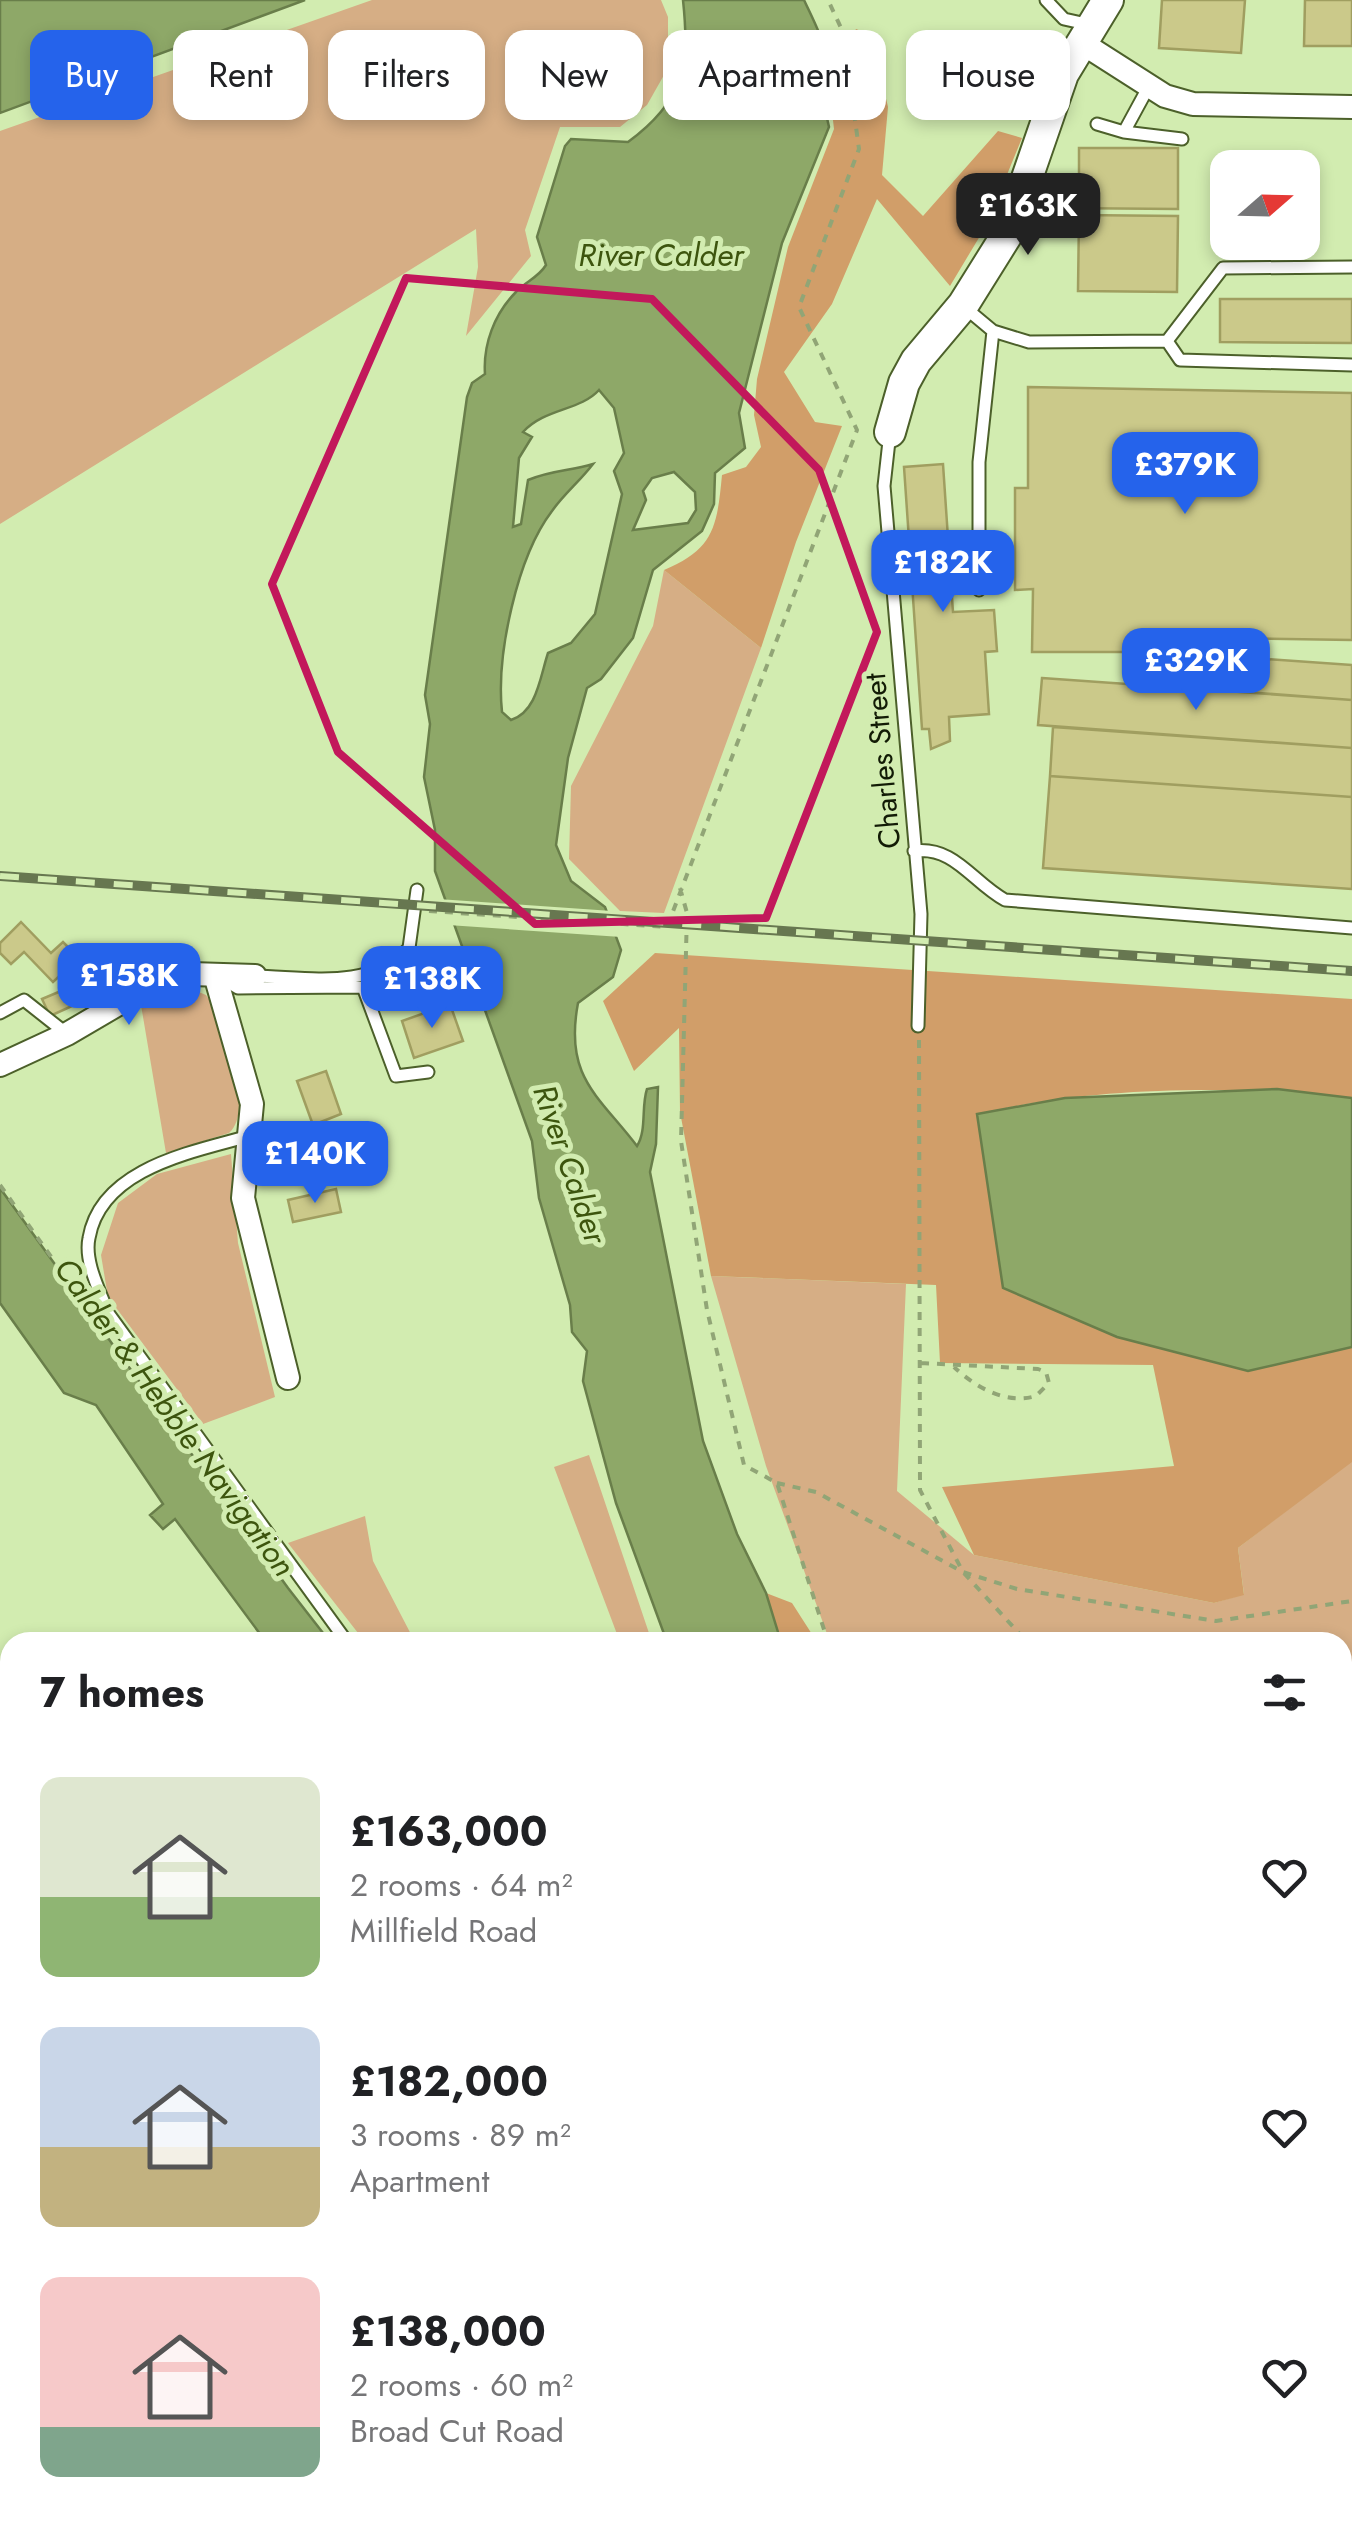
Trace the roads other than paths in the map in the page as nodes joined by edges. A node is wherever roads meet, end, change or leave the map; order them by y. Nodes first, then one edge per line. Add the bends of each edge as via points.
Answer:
1 (1046, 0) edge
2 (1094, 22) edge
3 (1149, 86) junction
4 (1352, 107) edge
5 (1097, 124) dead end
6 (1124, 132) junction
7 (1182, 138) dead end
8 (1352, 267) edge
9 (963, 305) junction
10 (993, 331) junction
11 (1168, 341) junction
12 (1352, 365) edge
13 (890, 432) joint
14 (979, 590) dead end
15 (914, 851) junction
16 (417, 890) dead end
17 (1352, 928) edge
18 (430, 962) dead end
19 (215, 975) junction
20 (255, 976) joint
21 (363, 987) junction
22 (0, 1013) edge
23 (918, 1026) road end
24 (67, 1034) junction
25 (0, 1065) edge
26 (428, 1072) dead end
27 (249, 1136) junction
28 (288, 1378) dead end
29 (340, 1632) edge

1 - 2 lane via 1064,19
2 - 3 street
2 - 9 street via 1063,74 1008,233
3 - 4 street via 1194,104
3 - 6 lane
5 - 6 lane
6 - 7 lane
8 - 11 lane via 1224,268
9 - 10 lane
9 - 13 street via 916,361
10 - 11 lane via 1029,342
10 - 14 lane via 979,462
11 - 12 lane via 1180,360
13 - 15 lane, Charles Street via 884,486
15 - 17 lane via 936,848 1005,900
15 - 23 lane, Charles Street via 921,914
16 - 20 lane via 414,938 389,966 348,978
18 - 21 lane
19 - 20 street
19 - 21 lane via 238,988
19 - 24 street via 160,979
19 - 27 street via 252,1104
21 - 26 lane via 392,1071 402,1078
22 - 24 lane via 24,1000
24 - 25 street
27 - 28 street via 243,1198
27 - 29 lane via 166,1159 110,1194 88,1238 91,1266 108,1313

